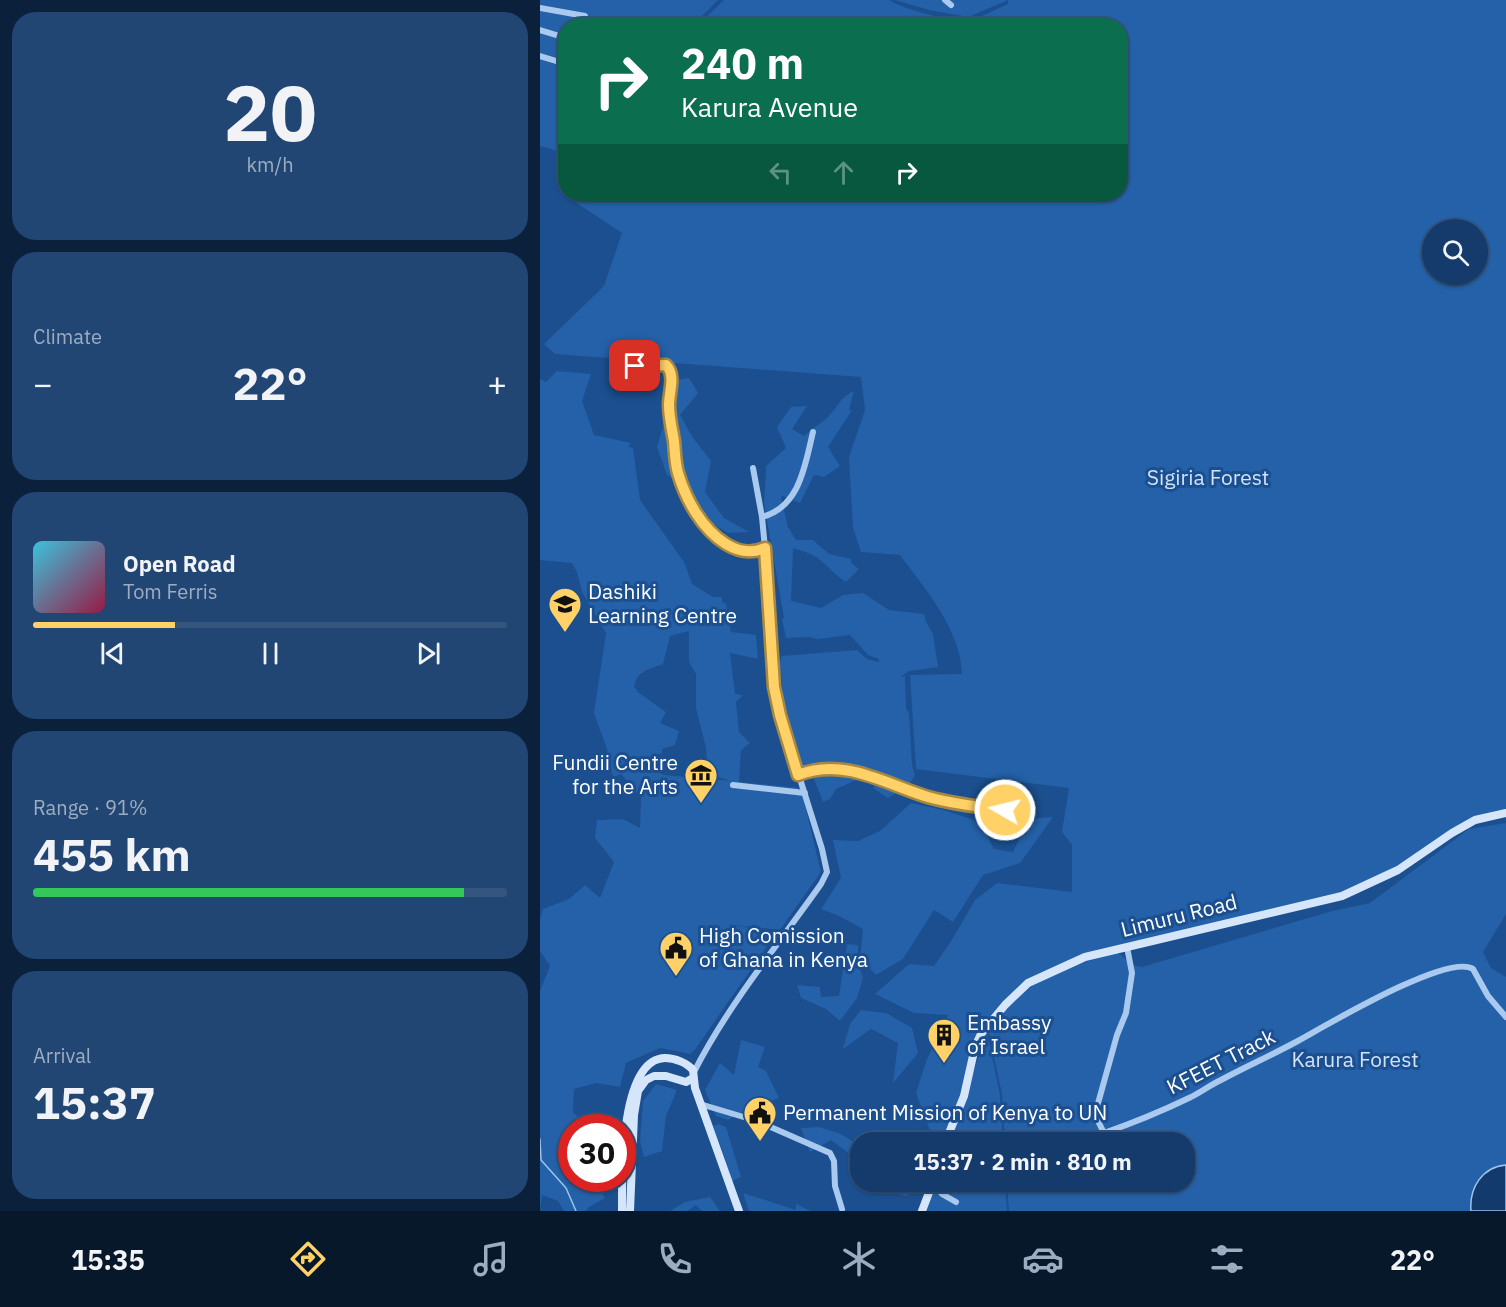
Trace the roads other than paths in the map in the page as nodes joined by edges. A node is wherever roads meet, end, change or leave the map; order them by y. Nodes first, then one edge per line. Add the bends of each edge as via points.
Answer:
1 (945, 0) edge
2 (951, 5) dead end
3 (540, 8) edge
4 (585, 16) dead end
5 (540, 30) edge
6 (558, 36) edge
7 (540, 56) edge
8 (558, 62) edge
9 (635, 366) dead end
10 (813, 432) dead end
11 (753, 468) dead end
12 (762, 520) junction
13 (765, 548) junction
14 (798, 775) junction
15 (733, 785) dead end
16 (805, 793) junction
17 (1005, 810) dead end
18 (1506, 813) edge
19 (1128, 947) junction
20 (1506, 1017) edge
21 (704, 1053) junction
22 (686, 1065) junction
23 (694, 1075) junction
24 (682, 1082) junction
25 (700, 1104) junction
26 (949, 1132) edge
27 (930, 1192) edge
28 (941, 1192) edge
29 (956, 1202) dead end
30 (842, 1209) dead end
31 (622, 1211) edge
32 (630, 1211) edge
33 (737, 1211) edge
34 (922, 1211) edge

1 - 2 street
3 - 4 street
5 - 6 street
7 - 8 street
9 - 13 street via 666,365 670,369 670,420 678,472 702,521 720,540 740,550 755,553
10 - 12 street via 789,502
11 - 12 street
12 - 13 street
13 - 14 street via 774,687
14 - 16 street
14 - 17 street via 834,769 865,773 933,798
15 - 16 street
16 - 21 street via 827,866 826,877
18 - 19 main road, Limuru Road via 1475,820 1398,870 1342,896
19 - 20 street, KFEET Track via 1132,973 1126,1013 1097,1107 1104,1133 1189,1098 1344,1014 1439,972 1462,966 1473,969
19 - 26 main road, Limuru Road via 1085,957 1028,983 1005,1005 975,1047 964,1096
21 - 22 street
21 - 23 street
22 - 23 main road
22 - 24 main road via 677,1074
22 - 31 main road via 670,1058 656,1059 632,1092 624,1151
23 - 24 main road via 689,1082
23 - 25 main road
24 - 32 main road via 654,1076 638,1091
24 - 33 main road via 697,1107
25 - 30 street via 758,1121 830,1153
25 - 33 main road
27 - 34 main road
28 - 29 street

